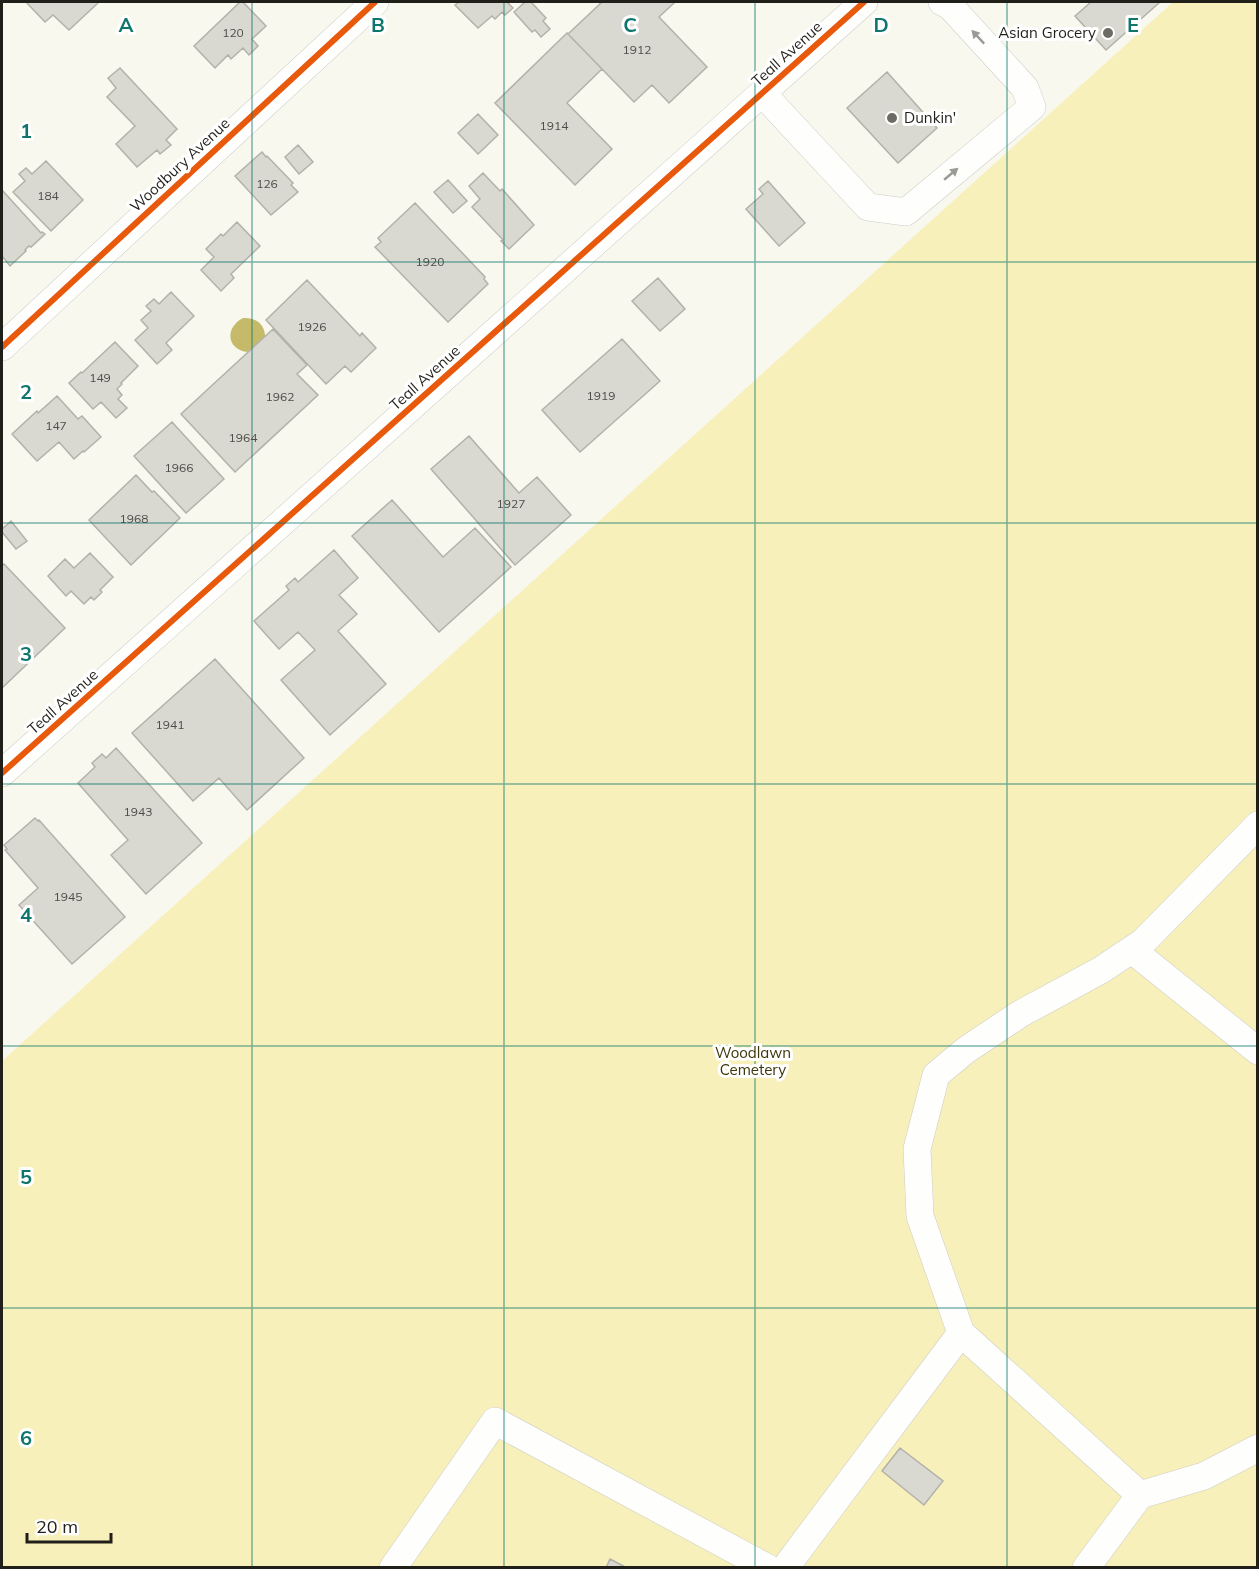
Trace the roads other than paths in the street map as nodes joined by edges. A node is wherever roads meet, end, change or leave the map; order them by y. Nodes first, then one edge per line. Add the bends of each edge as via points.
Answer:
1 (375, 2) edge
2 (864, 2) edge
3 (942, 2) edge
4 (762, 93) junction
5 (2, 347) edge
6 (2, 773) edge
7 (1257, 825) edge
8 (1131, 950) junction
9 (1257, 1051) edge
10 (961, 1333) junction
11 (1257, 1448) edge
12 (1140, 1495) junction
13 (393, 1568) edge
14 (768, 1568) edge
15 (785, 1568) edge
16 (1086, 1568) edge

1 - 5 street, Woodbury Avenue
2 - 4 street, Teall Avenue
4 -> 3 street via 868,207 906,212 1032,107 1025,88
4 - 6 street, Teall Avenue
7 - 8 street
8 - 9 street
8 - 10 street via 1020,1014 936,1075 917,1149 920,1216
10 - 12 street
10 - 15 street
11 - 12 street via 1204,1476
12 - 16 street
13 - 14 street via 495,1421

